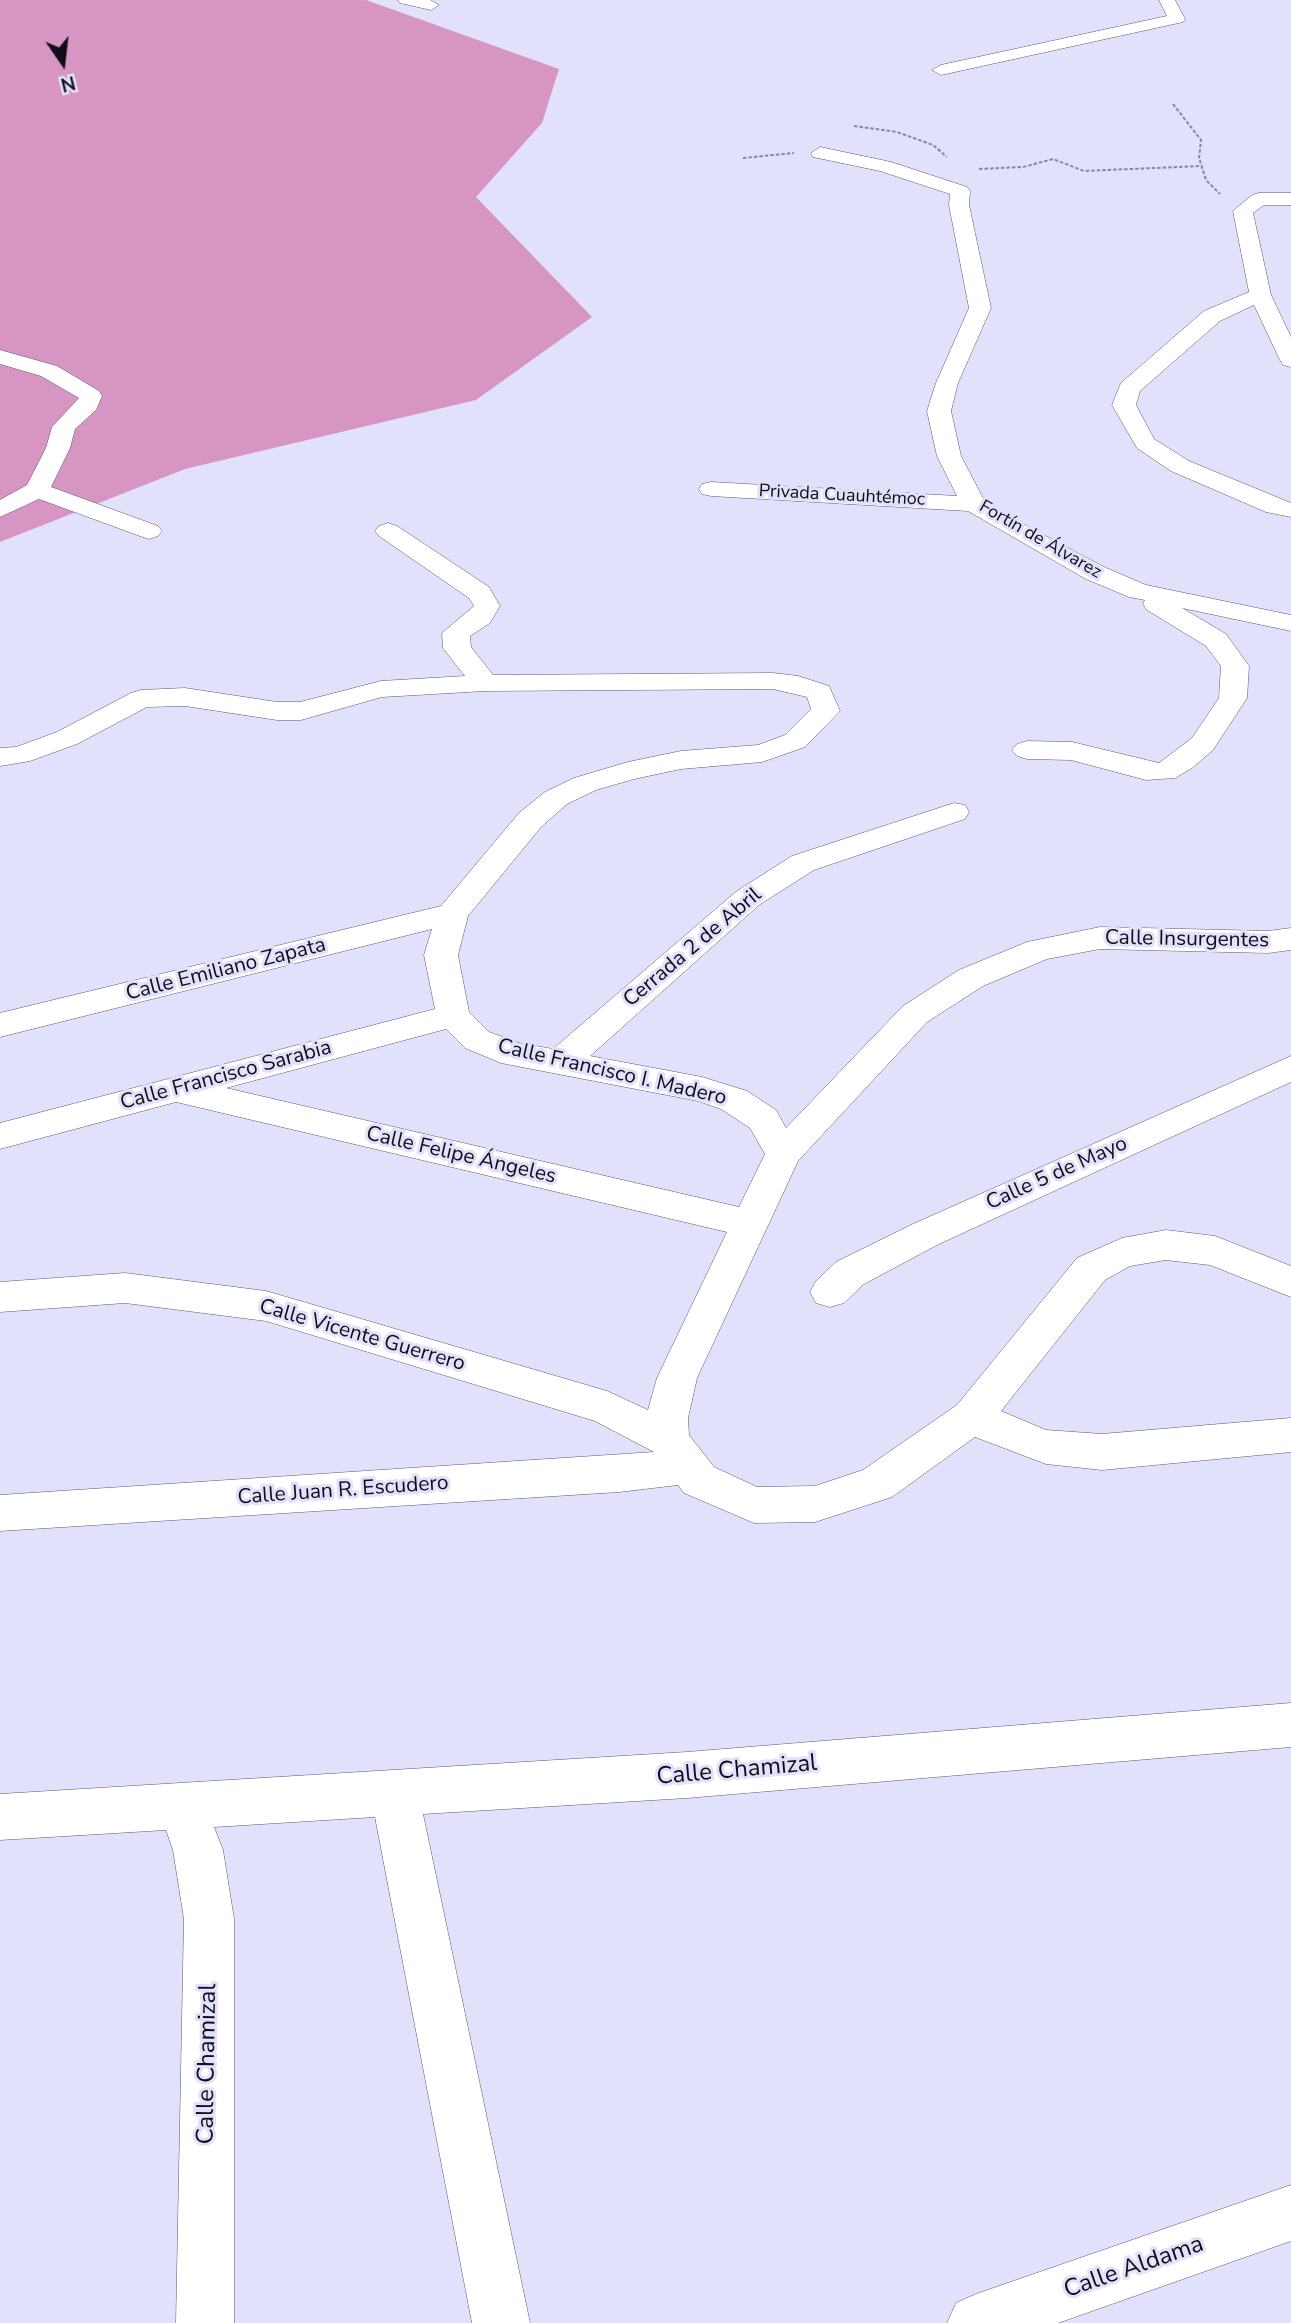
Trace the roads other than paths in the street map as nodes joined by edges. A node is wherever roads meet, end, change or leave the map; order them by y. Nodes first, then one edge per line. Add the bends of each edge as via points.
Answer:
1 (406, 0) edge
2 (1167, 0) edge
3 (431, 5) dead end
4 (942, 70) dead end
5 (820, 153) road end
6 (1291, 198) edge
7 (1260, 295) junction
8 (0, 357) edge
9 (1291, 360) edge
10 (711, 489) dead end
11 (37, 490) junction
12 (974, 504) junction
13 (0, 510) edge
14 (1291, 510) edge
15 (149, 531) dead end
16 (388, 531) dead end
17 (1138, 591) junction
18 (1291, 624) edge
19 (485, 683) junction
20 (1027, 750) dead end
21 (0, 757) edge
22 (954, 812) dead end
23 (452, 914) junction
24 (1291, 939) edge
25 (453, 1016) junction
26 (0, 1025) edge
27 (562, 1061) junction
28 (1291, 1068) edge
29 (174, 1089) junction
30 (0, 1136) edge
31 (783, 1154) junction
32 (749, 1223) junction
33 (1291, 1282) edge
34 (830, 1292) dead end
35 (0, 1297) edge
36 (972, 1417) junction
37 (1291, 1435) edge
38 (678, 1453) junction
39 (0, 1513) edge
40 (1291, 1725) edge
41 (396, 1794) junction
42 (183, 1808) junction
43 (0, 1817) edge
44 (1291, 2213) edge
45 (205, 2323) edge
46 (501, 2323) edge
47 (976, 2323) edge

1 - 3 street
2 - 4 street via 1177,19
5 - 12 street, Fortín de Álvarez via 884,166 960,191 980,308 939,411 949,456
6 - 7 street via 1259,200 1243,211
7 - 9 street
7 - 14 street via 1212,316 1129,388 1124,405 1145,443 1180,466
8 - 11 street via 49,371 91,396 88,405 64,427
10 - 12 street, Privada Cuauhtémoc
11 - 13 street
11 - 15 street
12 - 17 street, Fortín de Álvarez via 1095,573
16 - 19 street via 480,593 487,606 480,617 456,633 457,648
17 - 18 street
17 - 20 street via 1216,640 1235,666 1233,698 1203,744 1164,772 1072,751
19 - 21 street via 381,689 301,711 185,697 141,699 67,738 20,755
19 - 23 street via 772,681 819,692 826,710 795,741 762,753 681,760 628,771 556,798 530,820
22 - 27 street, Cerrada 2 de Abril via 803,863 759,891
23 - 25 street via 441,956
23 - 26 street, Calle Emiliano Zapata
24 - 31 street, Calle Insurgentes via 1101,938 1039,950 971,978 915,1014
25 - 27 street, Calle Francisco I. Madero via 477,1040 513,1054
25 - 29 street, Calle Francisco Sarabia
27 - 31 street, Calle Francisco I. Madero via 702,1088 734,1100 763,1119
28 - 34 street, Calle 5 de Mayo via 926,1234 850,1273
29 - 30 street, Calle Francisco Sarabia
29 - 32 street, Calle Felipe Ángeles
31 - 32 street, Calle Insurgentes
32 - 38 street, Calle Insurgentes via 677,1378 667,1418
33 - 36 street, Calle Vicente Guerrero via 1215,1251 1166,1245 1122,1253 1091,1269
35 - 38 street, Calle Vicente Guerrero via 125,1288 266,1306 607,1408
36 - 37 street via 1046,1447 1102,1452
36 - 38 street, Calle Vicente Guerrero via 877,1484 815,1504 754,1504 699,1480
38 - 39 street, Calle Juan R. Escudero via 619,1474
40 - 41 street, Calle Chamizal
41 - 42 street, Calle Chamizal
41 - 46 street
42 - 43 street, Calle Chamizal
42 - 45 street, Calle Chamizal via 198,1850 209,1919
44 - 47 street, Calle Aldama

